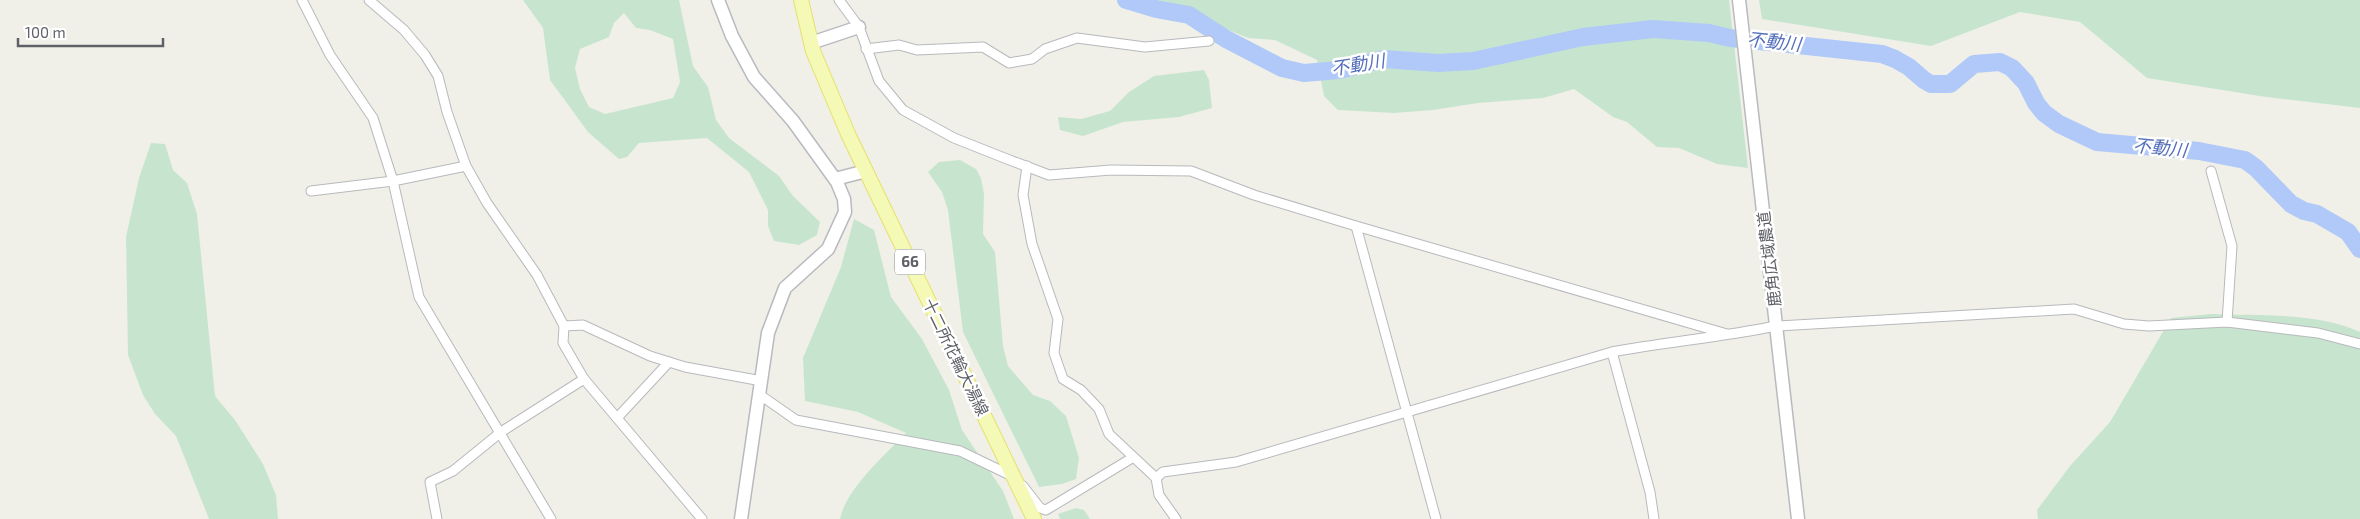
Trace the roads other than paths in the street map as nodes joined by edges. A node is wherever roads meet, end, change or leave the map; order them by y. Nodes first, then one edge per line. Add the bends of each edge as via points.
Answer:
1 (302, 0) edge
2 (369, 0) edge
3 (718, 0) edge
4 (801, 0) edge
5 (838, 0) edge
6 (1739, 2) edge
7 (859, 27) junction
8 (1209, 41) dead end
9 (811, 44) junction
10 (866, 49) junction
11 (466, 166) junction
12 (1027, 166) junction
13 (866, 171) junction
14 (2211, 171) dead end
15 (835, 179) junction
16 (393, 181) junction
17 (311, 191) dead end
18 (1356, 226) junction
19 (2227, 322) junction
20 (564, 326) junction
21 (1776, 326) junction
22 (1732, 335) junction
23 (2360, 344) edge
24 (1612, 352) junction
25 (669, 362) junction
26 (584, 378) junction
27 (762, 381) junction
28 (760, 395) junction
29 (1406, 413) junction
30 (617, 418) junction
31 (501, 432) junction
32 (1132, 458) junction
33 (1014, 478) junction
34 (1156, 478) junction
35 (437, 519) edge
36 (551, 519) edge
37 (702, 519) edge
38 (741, 519) edge
39 (1034, 519) edge
40 (1176, 519) edge
41 (1436, 519) edge
42 (1654, 519) edge
43 (1798, 519) edge

1 - 16 street via 330,55 373,118
2 - 11 street via 404,30 438,76
3 - 15 street via 732,36 754,77
4 - 9 main road, 十二所花輪大湯線 / 66
5 - 7 street
6 - 21 street, 鹿角広域農道
7 - 9 street
7 - 10 street
8 - 10 street via 1145,47 1077,38 1045,49 1032,59 1009,63 982,47
9 - 13 main road, 十二所花輪大湯線 / 66
10 - 12 street via 879,81 903,110 954,138
11 - 16 street
11 - 20 street via 487,203 537,275
12 - 18 street via 1050,174 1111,170 1191,171 1254,196
12 - 32 street via 1023,195 1032,244 1058,319 1054,354 1063,379 1081,390 1099,409 1109,434
13 - 15 street
13 - 33 main road, 十二所花輪大湯線 / 66
14 - 19 street via 2232,246
15 - 27 street via 844,199 845,212 828,249 785,288 768,333
16 - 17 street
16 - 31 street via 419,297
18 - 22 street
18 - 29 street
19 - 21 street via 2124,324 2074,309
19 - 23 street via 2318,333
20 - 25 street via 583,325
20 - 26 street via 563,343
21 - 22 street
21 - 43 street, 鹿角広域農道
22 - 24 street
24 - 29 street
24 - 42 street via 1650,492
25 - 27 street via 720,375
25 - 30 street
26 - 30 street
26 - 31 street
27 - 28 street
28 - 33 street via 796,420 960,451
28 - 38 street
29 - 34 street via 1236,462 1163,472
29 - 41 street
30 - 37 street
31 - 35 street via 453,470 430,482
31 - 36 street
32 - 33 street via 1046,510 1040,508
32 - 34 street
33 - 39 main road, 十二所花輪大湯線 / 66
34 - 40 street via 1159,495

